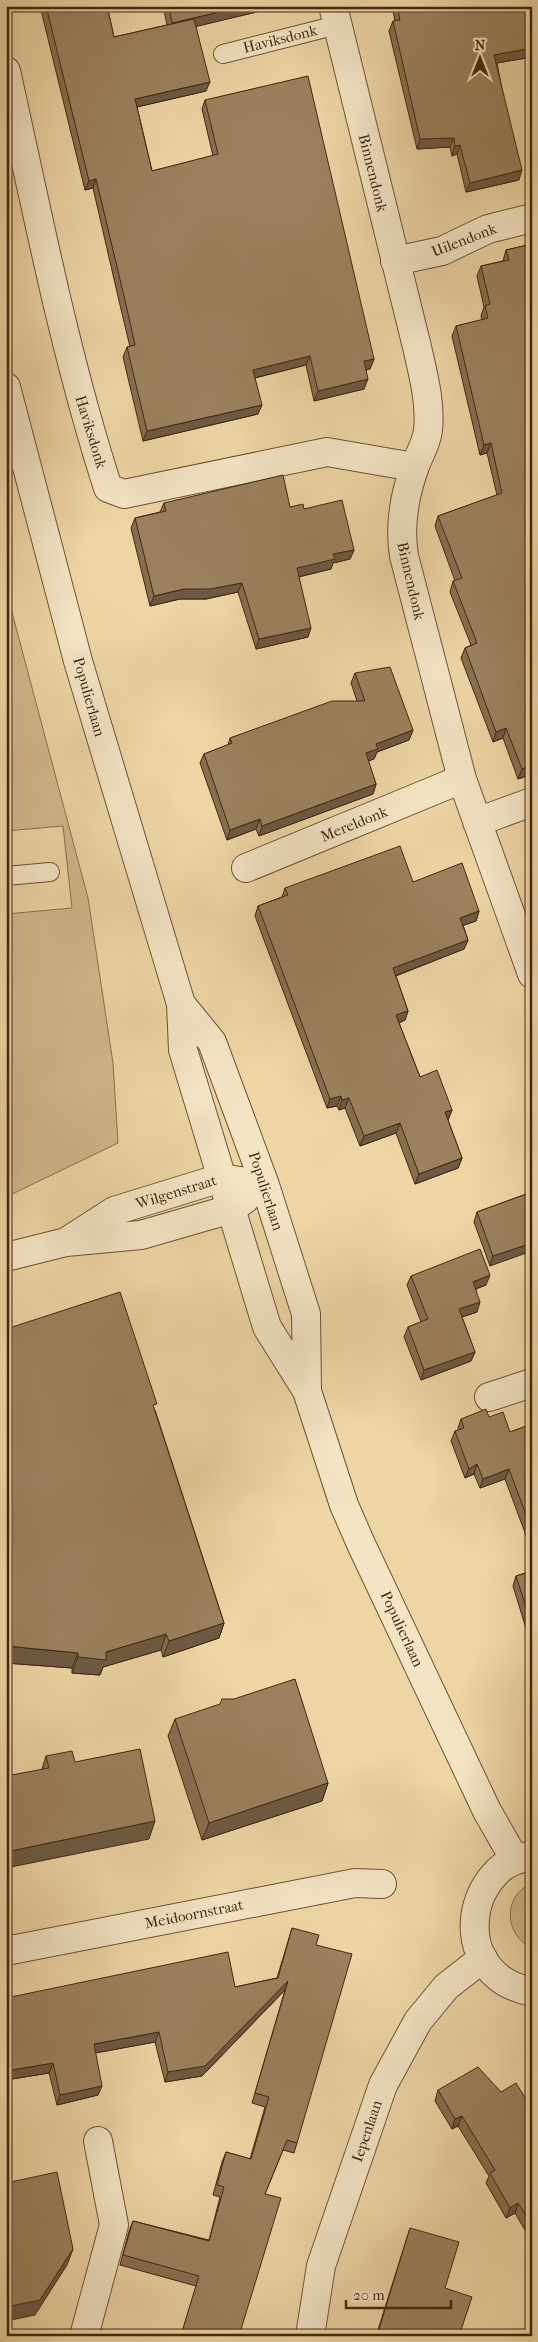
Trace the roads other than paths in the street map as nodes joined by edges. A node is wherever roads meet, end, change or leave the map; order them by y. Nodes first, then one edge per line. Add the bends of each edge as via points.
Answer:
1 (335, 15) edge
2 (223, 54) dead end
3 (6, 71) edge
4 (532, 218) edge
5 (395, 261) junction
6 (6, 387) edge
7 (414, 467) junction
8 (462, 779) junction
9 (532, 802) edge
10 (477, 822) junction
11 (246, 868) dead end
12 (50, 872) dead end
13 (6, 876) edge
14 (532, 974) edge
15 (181, 1004) junction
16 (221, 1178) junction
17 (265, 1185) junction
18 (231, 1209) junction
19 (66, 1242) junction
20 (6, 1257) edge
21 (532, 1383) edge
22 (307, 1391) junction
23 (489, 1397) dead end
24 (523, 1857) edge
25 (382, 1884) dead end
26 (6, 1951) edge
27 (483, 1958) junction
28 (532, 1992) edge
29 (98, 2141) dead end
30 (84, 2336) edge
31 (310, 2336) edge

1 - 2 lane, Haviksdonk
1 - 5 street, Binnendonk
3 - 7 street, Haviksdonk via 69,353 108,488 124,494 327,452
4 - 5 street, Uilendonk via 488,229 442,251
5 - 7 street, Binnendonk via 428,401 428,432
6 - 15 street, Populierlaan via 78,661
7 - 8 street, Binnendonk via 402,513 404,556
8 - 10 street, Binnendonk
8 - 11 street, Mereldonk
9 - 10 street
10 - 14 street, Binnendonk
12 - 13 lane
15 - 16 street, Populierlaan via 183,1050
15 - 17 street, Populierlaan via 212,1042
16 - 17 street, Wilgenstraat
16 - 18 street, Populierlaan
16 - 19 street, Wilgenstraat via 114,1211
17 - 18 street, Wilgenstraat
17 - 22 street, Populierlaan via 306,1314
18 - 19 street, Wilgenstraat via 141,1235
18 - 22 street, Populierlaan via 267,1327
19 - 20 street, Wilgenstraat
21 - 23 street
22 - 24 street, Populierlaan via 344,1505 361,1544 487,1811
24 - 27 street via 496,1872 481,1891 474,1914 475,1936
25 - 26 street, Meidoornstraat via 355,1883
27 - 28 street via 497,1976 515,1988
27 - 31 street, Iepenlaan via 446,1987 418,2021 383,2086 321,2266
29 - 30 street via 114,2224

